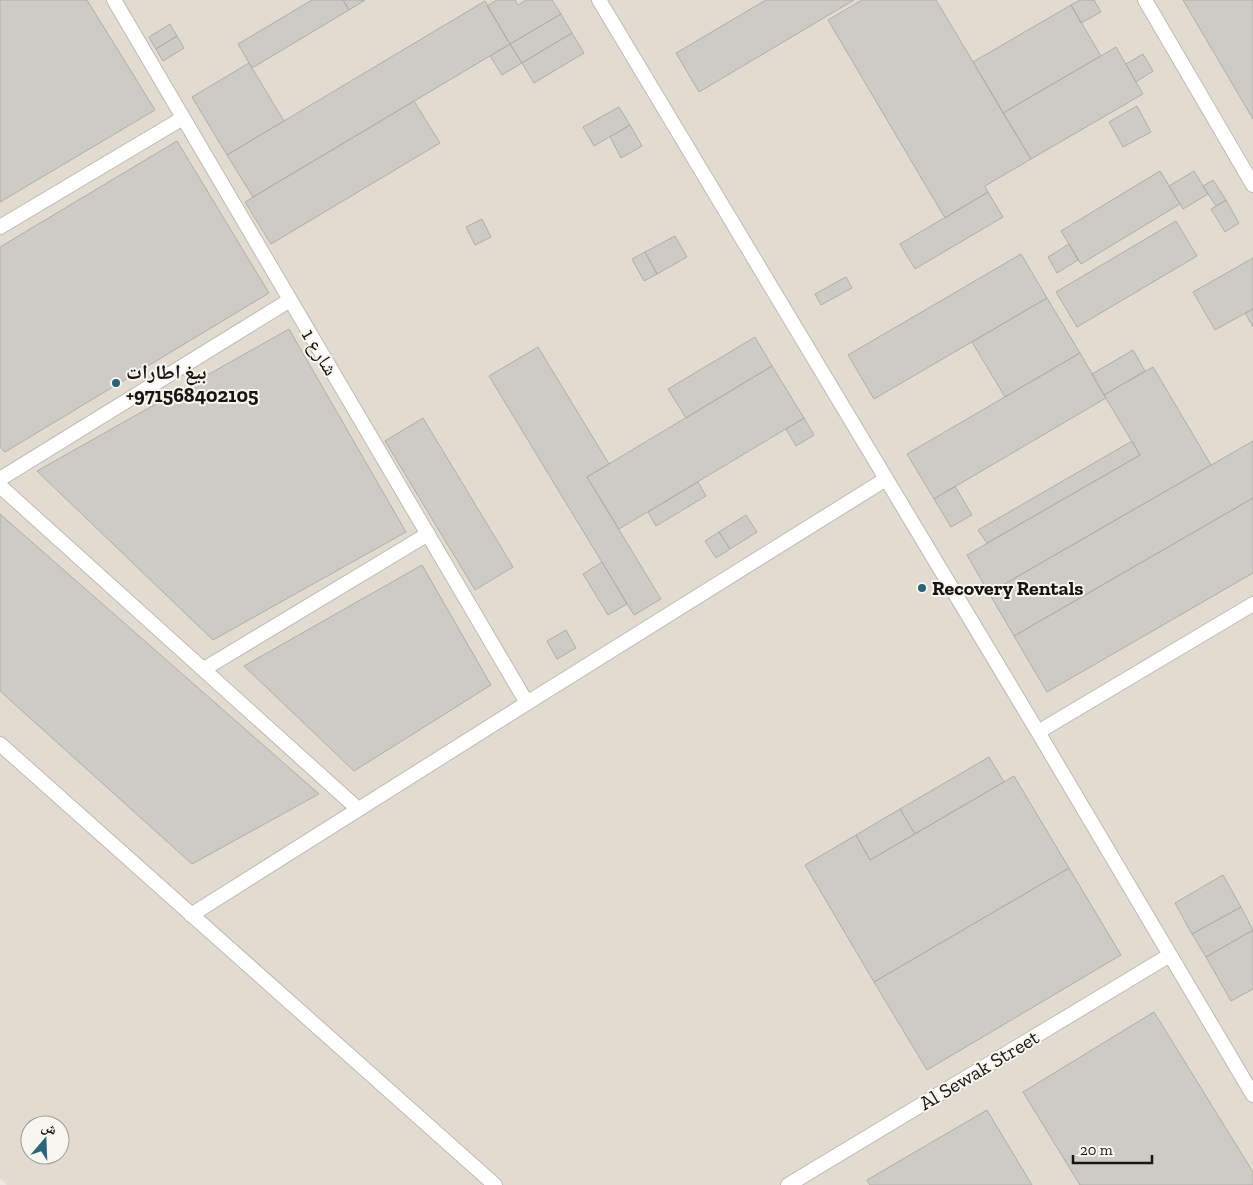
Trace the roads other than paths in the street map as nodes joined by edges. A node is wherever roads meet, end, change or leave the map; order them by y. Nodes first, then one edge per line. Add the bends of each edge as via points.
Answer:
1 (114, 0) edge
2 (599, 0) edge
3 (1145, 0) edge
4 (183, 118) junction
5 (1253, 185) edge
6 (0, 227) edge
7 (290, 300) junction
8 (0, 479) edge
9 (886, 479) junction
10 (0, 486) edge
11 (428, 534) junction
12 (1253, 604) edge
13 (204, 669) junction
14 (527, 703) junction
15 (1038, 732) junction
16 (0, 744) edge
17 (358, 809) junction
18 (191, 915) junction
19 (1170, 956) junction
20 (1253, 1095) edge
21 (495, 1185) edge
22 (788, 1185) edge

1 - 4 lane, شارع 1
2 - 9 lane
3 - 5 lane
4 - 6 lane
4 - 7 lane, شارع 1
7 - 8 lane
7 - 11 lane, شارع 1
9 - 14 lane
9 - 15 lane
10 - 13 lane
11 - 13 lane
11 - 14 lane, شارع 1
12 - 15 lane
13 - 17 lane
14 - 17 lane
15 - 19 lane
16 - 18 lane
17 - 18 lane
18 - 21 lane
19 - 20 lane
19 - 22 lane, Al Sewak Street

